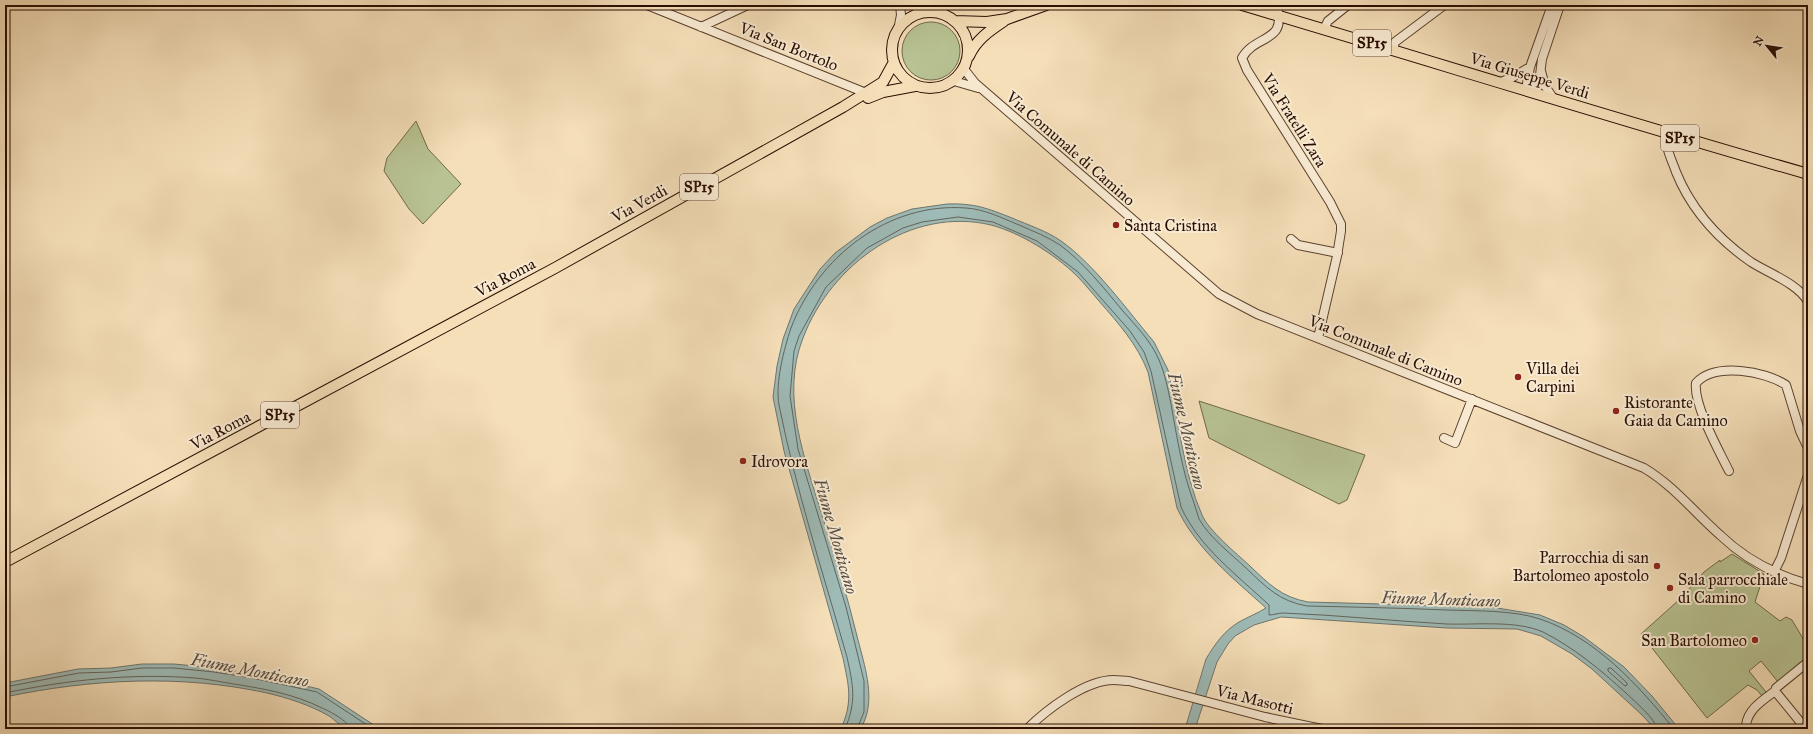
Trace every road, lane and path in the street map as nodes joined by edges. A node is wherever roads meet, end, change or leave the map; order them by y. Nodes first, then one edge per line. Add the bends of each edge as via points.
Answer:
1 (646, 5) edge
2 (748, 5) edge
3 (900, 5) edge
4 (1046, 5) edge
5 (1242, 5) edge
6 (1276, 5) edge
7 (1348, 5) edge
8 (1552, 5) edge
9 (1560, 5) edge
10 (1443, 6) edge
11 (925, 8) edge
12 (1279, 16) junction
13 (1007, 19) junction
14 (955, 20) junction
15 (701, 27) junction
16 (1324, 29) junction
17 (898, 30) junction
18 (1393, 50) junction
19 (968, 56) junction
20 (894, 62) junction
21 (1530, 67) junction
22 (964, 69) junction
23 (1541, 70) junction
24 (954, 81) junction
25 (1501, 82) junction
26 (915, 86) junction
27 (1528, 90) junction
28 (984, 91) junction
29 (866, 93) junction
30 (1553, 98) junction
31 (843, 106) junction
32 (1667, 134) junction
33 (1808, 174) edge
34 (1292, 239) dead end
35 (1338, 253) junction
36 (555, 268) joint
37 (1808, 302) edge
38 (1318, 338) junction
39 (1472, 399) junction
40 (1444, 438) dead end
41 (1808, 448) edge
42 (1729, 471) dead end
43 (1808, 475) edge
44 (5, 562) edge
45 (1774, 572) junction
46 (1808, 584) edge
47 (1808, 662) edge
48 (1775, 691) junction
49 (1027, 729) edge
50 (1322, 729) edge
51 (1750, 729) edge
52 (1806, 729) edge

1 - 15 street, Via San Bortolo
2 - 15 street, Via San Bortolo
3 - 17 street
4 - 13 main road, SP15
5 - 12 main road, Via Giuseppe Verdi / SP15
6 - 12 street
7 - 16 street via 1328,21
8 - 21 street
9 - 23 street via 1542,59
10 - 18 street via 1395,42
11 - 14 main road, SP15
11 - 17 main road, SP15
12 - 16 main road, Via Giuseppe Verdi / SP15
12 - 35 street, Via Fratelli Zara via 1278,28 1267,39 1245,52 1242,58 1341,224
13 - 14 main road, SP15 via 988,22
13 - 19 main road, SP15 via 979,40
14 - 19 main road, SP15 via 964,31 968,43
15 - 29 street, Via San Bortolo
16 - 18 main road, Via Giuseppe Verdi / SP15
17 - 20 main road, SP15 via 893,40
18 - 25 main road, Via Giuseppe Verdi / SP15
19 - 22 main road, SP15
20 - 26 main road, SP15 via 898,72
20 - 29 main road, SP15 via 883,82
21 - 25 street
21 - 27 street
22 - 24 main road, SP15
22 - 28 street, Via Comunale di Camino
23 - 27 street via 1538,79
23 - 30 street via 1545,86
24 - 26 main road, SP15 via 935,89
24 - 28 street, Via Comunale di Camino
25 - 27 main road, Via Giuseppe Verdi / SP15
26 - 31 main road, SP15 via 883,92
27 - 30 main road, Via Giuseppe Verdi / SP15
28 - 38 street, Via Comunale di Camino via 1219,294 1257,314
29 - 31 main road, SP15
30 - 32 main road, Via Giuseppe Verdi / SP15
31 - 36 main road, Via Verdi / SP15
32 - 33 main road, Via Giuseppe Verdi / SP15
32 - 37 street via 1668,149 1681,185 1709,225 1751,262 1797,289
34 - 35 street via 1298,245
35 - 38 street, Via Fratelli Zara
36 - 44 main road, Via Roma / SP15
38 - 39 street, Via Comunale di Camino
39 - 40 street via 1455,443
39 - 45 street, Via Comunale di Camino via 1630,462 1659,477 1729,544
41 - 42 street via 1786,385 1777,378 1765,375 1737,370 1718,372 1700,378 1695,388 1712,438
43 - 45 street
45 - 46 street, Via Comunale di Camino
47 - 48 street
48 - 51 street via 1754,708 1747,719 1746,725
48 - 52 street
49 - 50 street, Via Masotti via 1069,695 1087,686 1112,680 1129,681 1265,717

